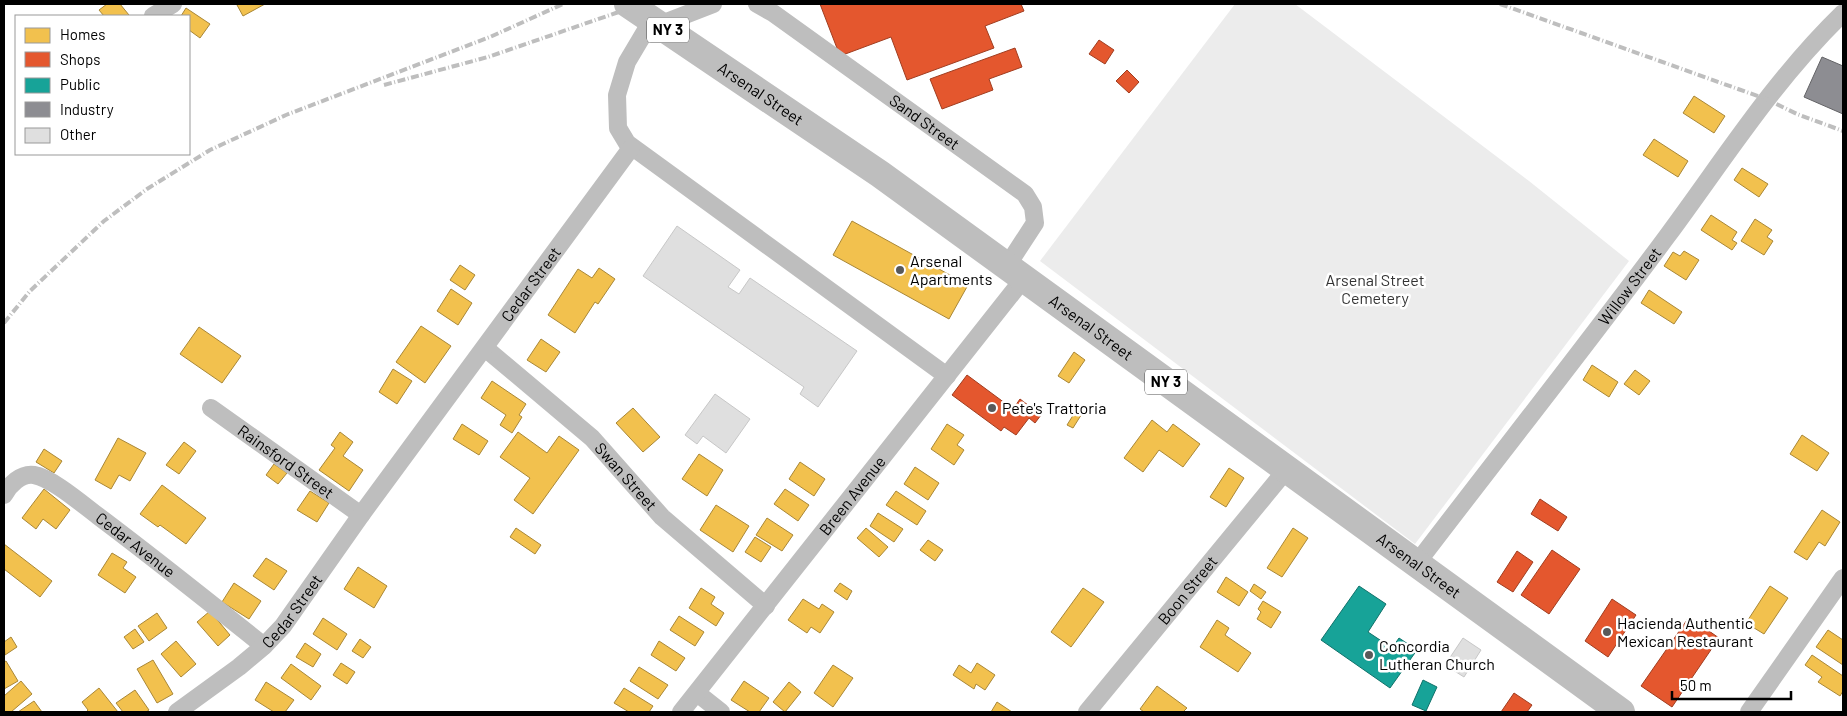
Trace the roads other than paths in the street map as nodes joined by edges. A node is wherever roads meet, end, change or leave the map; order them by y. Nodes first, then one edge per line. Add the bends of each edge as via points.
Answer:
1 (173, 4) edge
2 (628, 4) edge
3 (713, 4) edge
4 (756, 4) edge
5 (1843, 13) edge
6 (154, 15) edge
7 (631, 148) junction
8 (1016, 272) junction
9 (485, 348) junction
10 (947, 376) junction
11 (211, 408) dead end
12 (1287, 469) junction
13 (4, 495) edge
14 (360, 516) junction
15 (1417, 563) junction
16 (1843, 578) edge
17 (766, 606) junction
18 (264, 646) junction
19 (697, 693) junction
20 (177, 712) edge
21 (681, 712) edge
22 (721, 712) edge
23 (1087, 712) edge
24 (1621, 712) edge
25 (1749, 712) edge

1 - 6 street
2 - 8 highway, Arsenal Street / NY 3 via 880,174
3 - 7 street via 646,30 627,62 617,96 618,128
4 - 8 street, Sand Street via 1025,194 1033,207 1035,223
5 - 15 street, Willow Street via 1812,43 1766,100 1667,236
7 - 9 street, Cedar Street
7 - 10 street
8 - 10 street, Breen Avenue
8 - 12 highway, Arsenal Street / NY 3
9 - 14 street, Cedar Street
9 - 17 street, Swan Street via 592,438 662,517
10 - 17 street, Breen Avenue
11 - 14 street, Rainsford Street
12 - 15 highway, Arsenal Street / NY 3
12 - 23 street, Boon Street
13 - 18 street, Cedar Avenue via 21,477 33,475 47,481 146,552
14 - 18 street, Cedar Street via 283,626
15 - 24 highway, Arsenal Street / NY 3
16 - 25 street
17 - 19 street, Breen Avenue
18 - 20 street, Cedar Street
19 - 21 street, Breen Avenue
19 - 22 street

